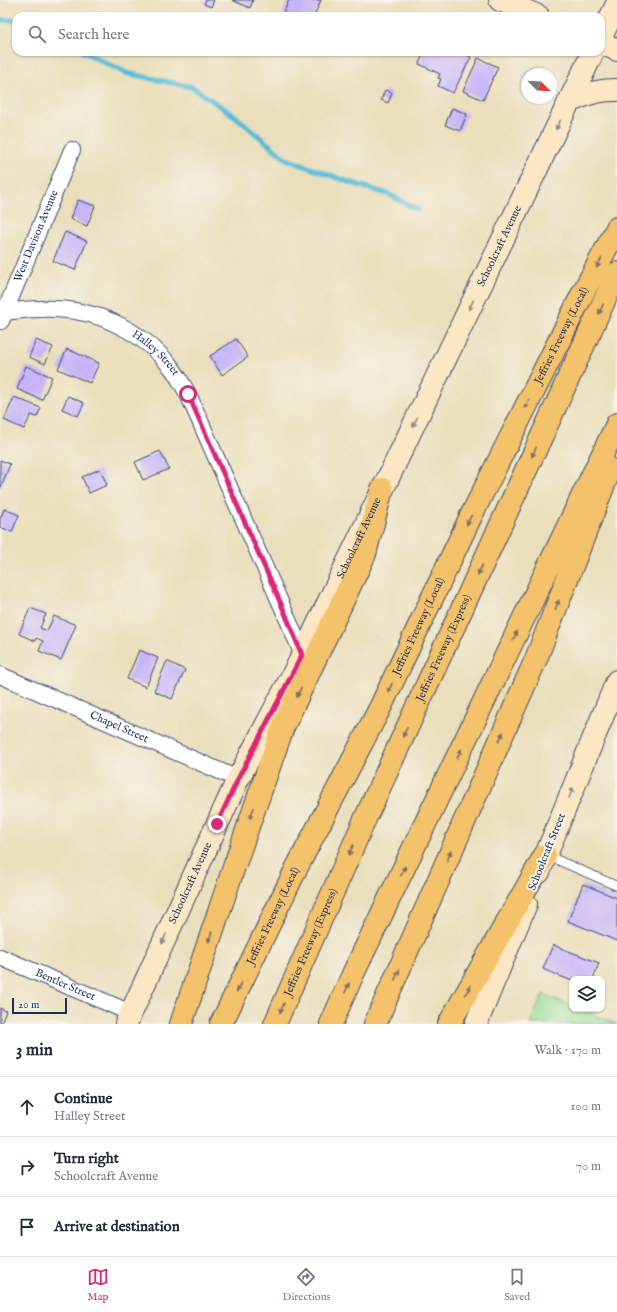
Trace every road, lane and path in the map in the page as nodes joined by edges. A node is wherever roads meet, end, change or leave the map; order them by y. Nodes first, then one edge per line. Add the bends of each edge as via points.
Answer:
1 (500, 0) edge
2 (617, 4) edge
3 (528, 12) edge
4 (605, 29) edge
5 (605, 45) edge
6 (617, 50) edge
7 (591, 56) edge
8 (617, 90) edge
9 (570, 101) junction
10 (72, 150) dead end
11 (617, 228) edge
12 (617, 273) edge
13 (1, 316) edge
14 (617, 424) edge
15 (617, 451) edge
16 (382, 489) junction
17 (302, 655) junction
18 (0, 675) edge
19 (617, 681) edge
20 (238, 779) junction
21 (546, 855) junction
22 (617, 886) edge
23 (0, 957) edge
24 (129, 1018) edge
25 (181, 1024) edge
26 (221, 1024) edge
27 (275, 1024) edge
28 (331, 1024) edge
29 (375, 1024) edge
30 (450, 1024) edge
31 (476, 1024) edge

1 - 3 main road
2 - 4 main road
5 - 6 main road
7 - 9 main road, Schoolcraft Avenue
8 - 9 main road via 605,89
9 -> 16 main road, Schoolcraft Avenue
10 - 13 street, West Davison Avenue
11 -> 26 highway, Jeffries Freeway (Local) via 471,516 381,706 296,870
12 -> 27 highway, Jeffries Freeway (Express) via 364,819
13 - 17 street, Halley Street via 57,309 94,315 127,328 163,358 188,394
28 -> 14 highway
29 -> 15 highway via 536,659
16 - 17 main road, Schoolcraft Avenue
16 -> 25 highway via 365,554 283,727
17 - 20 main road, Schoolcraft Avenue
18 - 20 street, Chapel Street
21 -> 19 main road, Schoolcraft Street
20 -> 24 main road, Schoolcraft Avenue
21 - 22 lane
30 -> 21 highway
21 - 31 main road, Schoolcraft Street
23 - 24 street, Bentler Street

